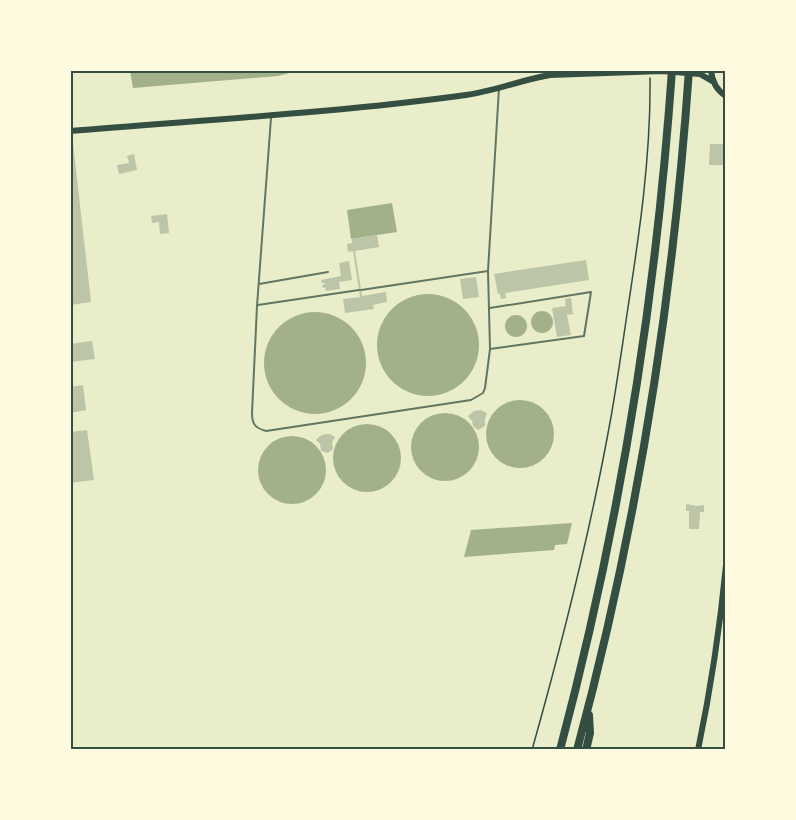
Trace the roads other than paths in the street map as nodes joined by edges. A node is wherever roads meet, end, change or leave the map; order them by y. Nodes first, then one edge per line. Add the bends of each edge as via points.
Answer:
1 (672, 70) edge
2 (690, 70) edge
3 (711, 70) edge
4 (651, 71) edge
5 (712, 81) junction
6 (499, 87) junction
7 (724, 95) edge
8 (726, 102) edge
9 (271, 115) junction
10 (70, 131) edge
11 (488, 271) junction
12 (328, 272) dead end
13 (259, 284) junction
14 (257, 306) junction
15 (489, 308) junction
16 (490, 350) junction
17 (726, 565) edge
18 (588, 705) junction
19 (560, 750) edge
20 (577, 750) edge
21 (586, 750) edge
22 (698, 750) edge

1 - 19 highway via 655,255 628,437 597,596
2 - 18 highway via 651,405 624,551
3 - 5 main road
4 - 5 main road via 699,74
4 - 6 main road via 550,75
5 - 7 main road
6 - 9 main road via 441,98
6 - 11 lane
7 - 8 main road
9 - 10 main road
9 - 13 lane
11 - 14 lane
11 - 15 lane
12 - 13 lane
13 - 14 lane
14 - 16 lane via 252,413 254,424 266,431 471,400 485,388
15 - 16 lane
15 - 16 lane via 591,292 584,336
17 - 22 main road
18 - 20 highway
18 - 21 highway via 590,733

